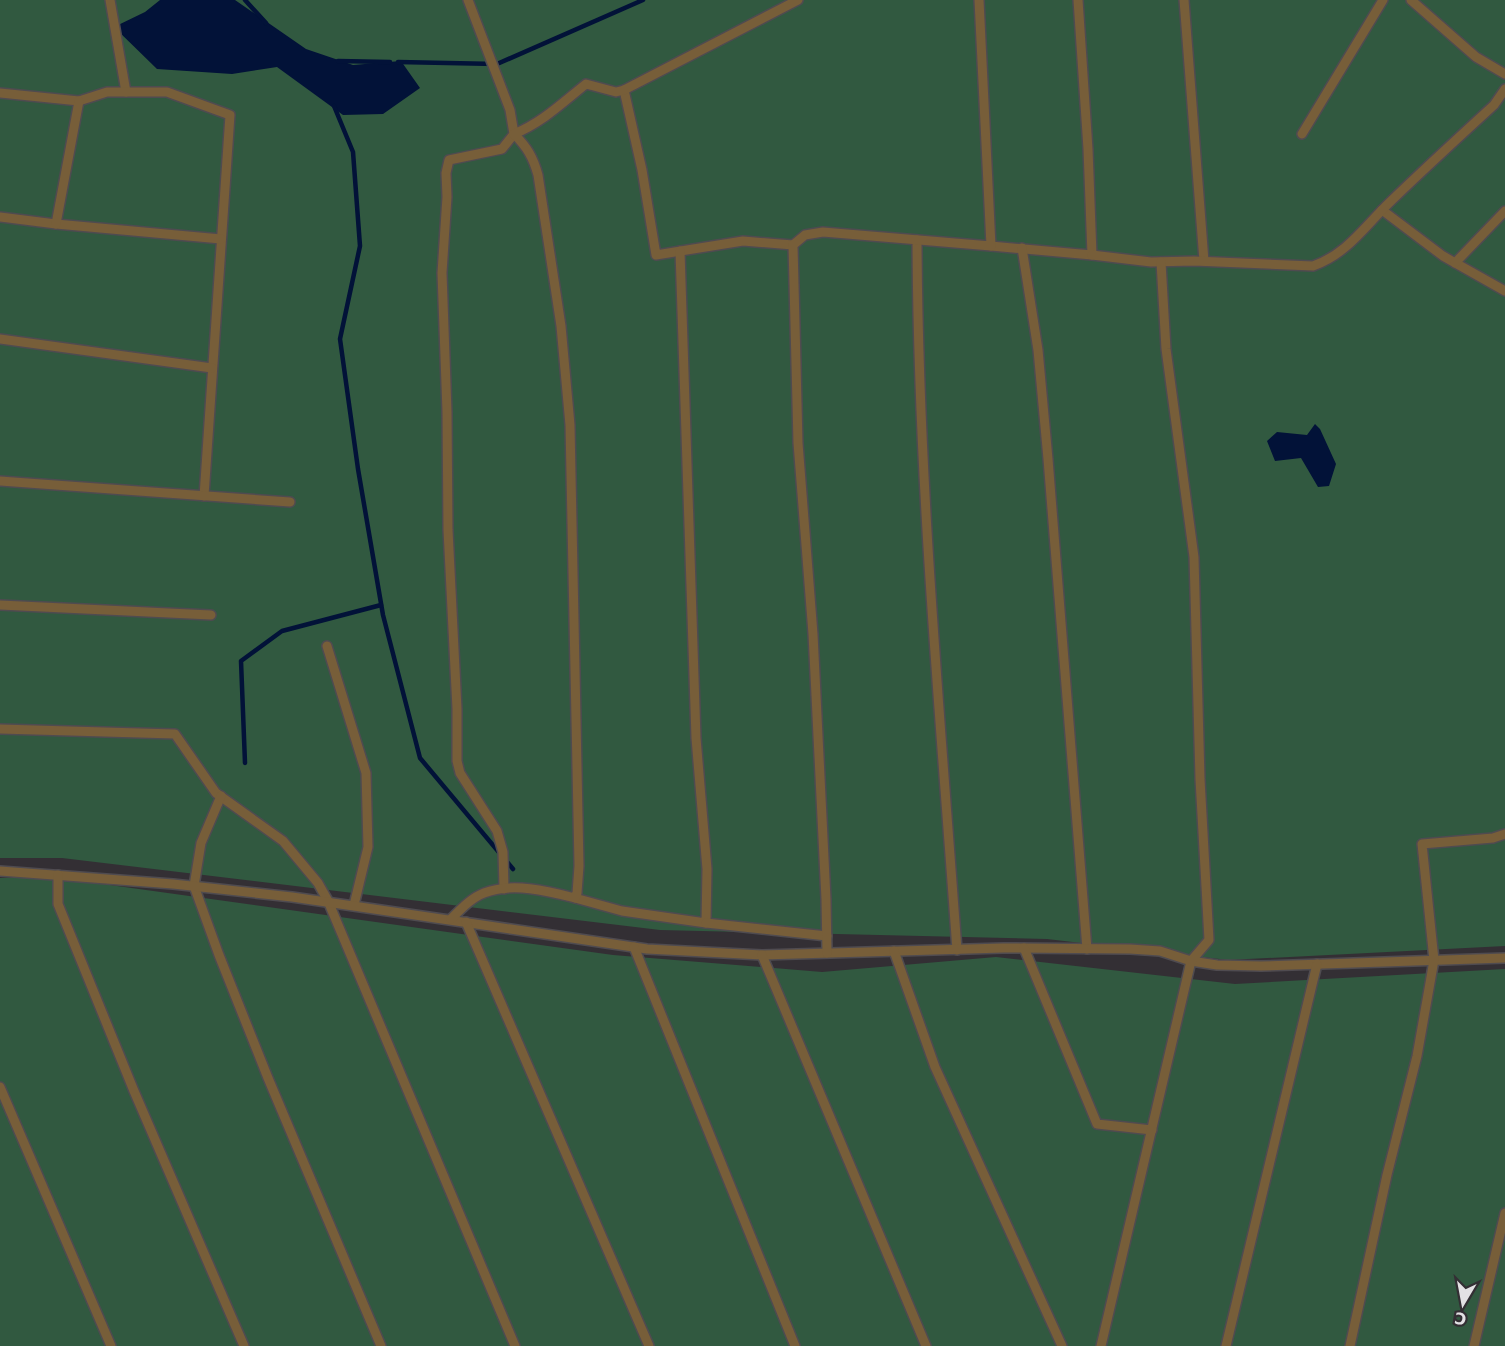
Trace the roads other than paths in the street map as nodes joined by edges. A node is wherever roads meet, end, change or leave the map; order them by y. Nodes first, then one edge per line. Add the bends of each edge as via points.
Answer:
1 (110, 0) edge
2 (468, 0) edge
3 (798, 0) edge
4 (979, 0) edge
5 (1078, 0) edge
6 (1184, 0) edge
7 (1383, 0) edge
8 (1411, 0) edge
9 (1505, 74) edge
10 (1505, 89) edge
11 (624, 90) junction
12 (126, 92) junction
13 (0, 93) edge
14 (79, 101) junction
15 (514, 134) junction
16 (1302, 134) dead end
17 (1382, 210) junction
18 (1505, 211) edge
19 (0, 217) edge
20 (56, 224) junction
21 (221, 239) junction
22 (917, 240) junction
23 (793, 245) junction
24 (991, 246) junction
25 (1022, 248) junction
26 (680, 251) junction
27 (1092, 255) junction
28 (1204, 261) junction
29 (1161, 262) junction
30 (1455, 262) junction
31 (1505, 291) edge
32 (0, 339) edge
33 (212, 368) junction
34 (0, 481) edge
35 (204, 496) junction
36 (290, 502) dead end
37 (0, 605) edge
38 (211, 615) dead end
39 (327, 646) dead end
40 (0, 729) edge
41 (220, 796) junction
42 (1505, 834) edge
43 (0, 872) edge
44 (58, 875) junction
45 (194, 886) junction
46 (504, 889) junction
47 (575, 898) junction
48 (328, 901) junction
49 (354, 905) junction
50 (451, 920) junction
51 (466, 922) junction
52 (706, 922) junction
53 (826, 936) junction
54 (634, 947) junction
55 (1024, 948) junction
56 (1087, 949) junction
57 (957, 950) junction
58 (894, 951) junction
59 (827, 953) junction
60 (762, 955) junction
61 (1505, 958) edge
62 (1434, 960) junction
63 (1191, 961) junction
64 (1317, 964) junction
65 (0, 1087) edge
66 (1152, 1130) junction
67 (1505, 1213) edge
68 (111, 1346) edge
69 (244, 1346) edge
70 (381, 1346) edge
71 (515, 1346) edge
72 (649, 1346) edge
73 (795, 1346) edge
74 (926, 1346) edge
75 (1062, 1346) edge
76 (1101, 1346) edge
77 (1226, 1346) edge
78 (1350, 1346) edge
79 (1474, 1346) edge

1 - 12 lane
2 - 15 lane via 510,110
3 - 11 lane
4 - 24 lane
5 - 27 lane
6 - 28 lane
7 - 16 lane
8 - 9 lane via 1476,57
10 - 17 lane via 1494,105
11 - 15 lane via 616,92 586,84 551,114
11 - 26 lane via 656,255
12 - 14 lane via 107,92
12 - 21 lane via 167,92 230,114
13 - 14 lane
14 - 20 lane
15 - 46 lane via 502,149 450,160 446,173 442,273 458,761 460,773 497,831 503,852
15 - 47 lane via 527,148 538,175 561,326 570,425 579,866
17 - 28 lane via 1341,252 1313,266
17 - 30 lane
18 - 30 lane
19 - 20 lane
20 - 21 lane
21 - 33 lane
22 - 23 lane via 823,232 805,235
22 - 24 lane
22 - 57 lane via 927,533
23 - 26 lane via 743,241
23 - 53 lane via 798,442 813,634
24 - 25 lane
25 - 27 lane
25 - 56 lane via 1038,350
26 - 52 lane via 694,705 707,869
27 - 29 lane
28 - 29 lane
29 - 63 lane via 1166,349 1194,557 1209,940
30 - 31 lane
32 - 33 lane
33 - 35 lane
34 - 35 lane
35 - 36 lane
37 - 38 lane
39 - 49 lane via 366,773 368,847
40 - 41 lane via 175,734
41 - 45 lane via 201,843
41 - 48 lane via 283,841
42 - 62 lane via 1422,844
43 - 44 lane
44 - 45 lane
44 - 69 lane via 58,904
45 - 48 lane
45 - 70 lane via 264,1068
46 - 47 lane via 536,889
46 - 50 lane via 485,892
47 - 52 lane via 622,911
48 - 49 lane
48 - 71 lane
49 - 50 lane
50 - 51 lane
51 - 54 lane
51 - 72 lane
52 - 53 lane
53 - 59 lane
54 - 60 lane
54 - 73 lane
55 - 56 lane
55 - 57 lane
55 - 66 lane via 1097,1124
56 - 63 lane via 1161,951
57 - 58 lane
58 - 59 lane
58 - 75 lane via 935,1067
59 - 60 lane
60 - 74 lane
61 - 62 lane
62 - 64 lane
62 - 78 lane via 1417,1056
63 - 64 lane via 1217,965
63 - 66 lane
64 - 77 lane
65 - 68 lane
66 - 76 lane
67 - 79 lane

